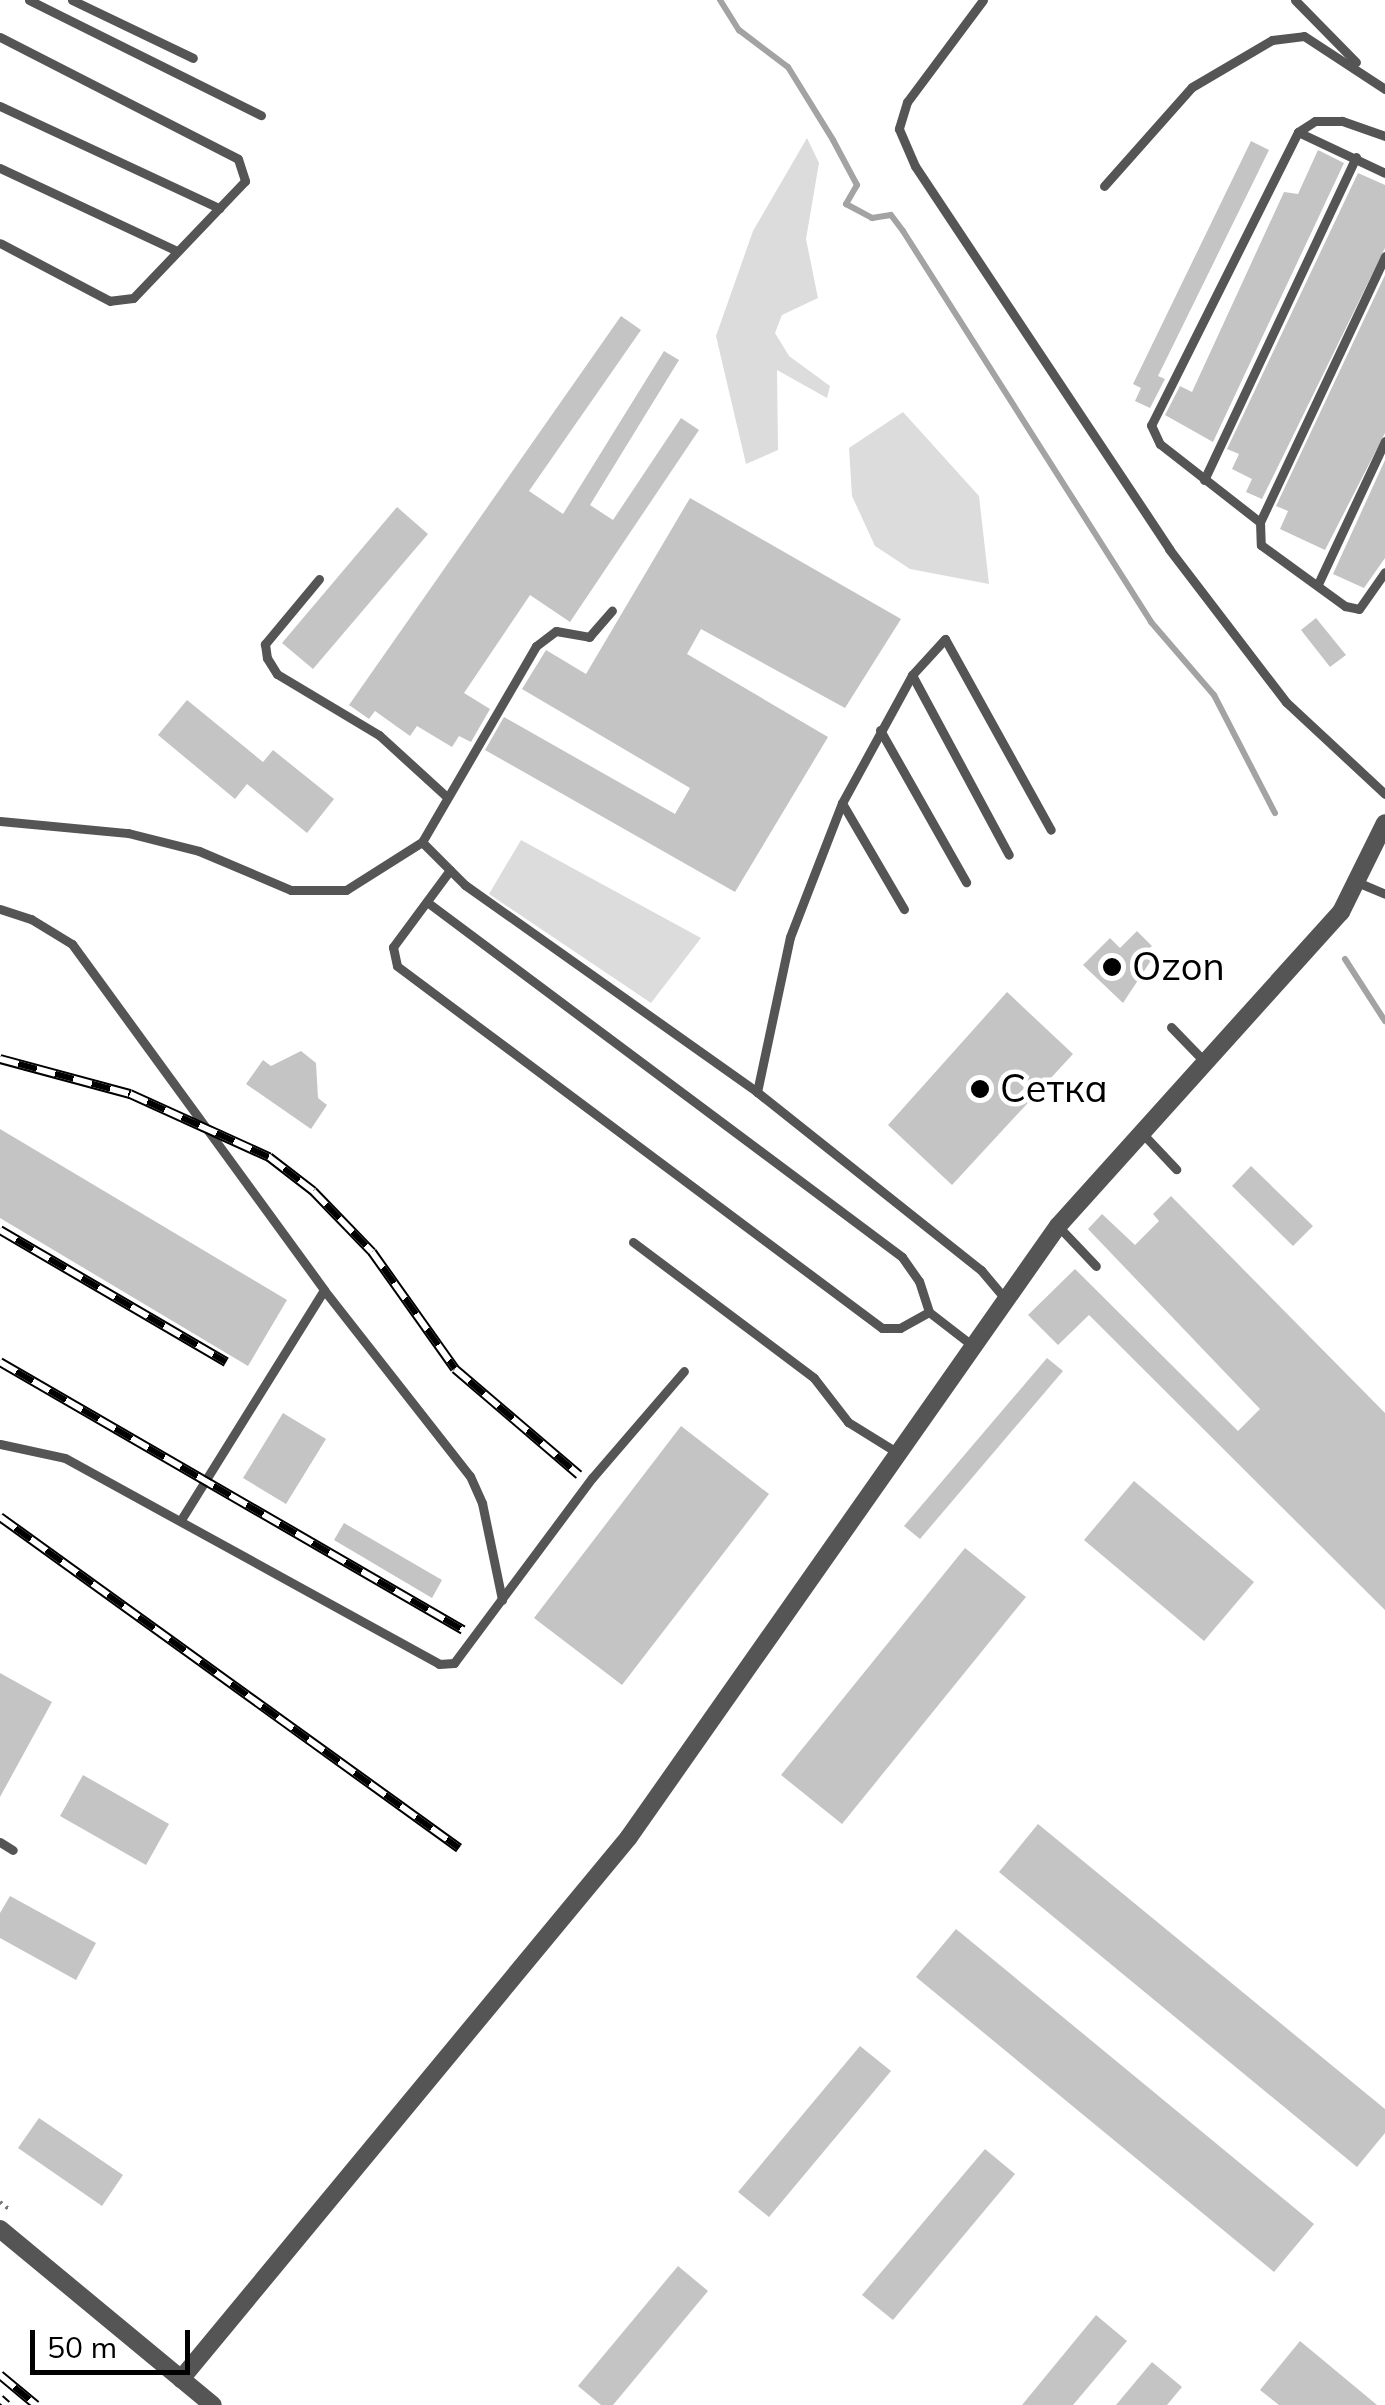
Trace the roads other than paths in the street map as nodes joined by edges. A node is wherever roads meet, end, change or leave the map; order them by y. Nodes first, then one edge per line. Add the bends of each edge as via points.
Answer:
1 (29, 0) edge
2 (72, 0) edge
3 (983, 0) edge
4 (1295, 0) edge
5 (0, 36) edge
6 (193, 58) dead end
7 (1366, 71) junction
8 (1385, 89) edge
9 (0, 106) edge
10 (261, 115) dead end
11 (1298, 132) junction
12 (1385, 136) edge
13 (1356, 157) junction
14 (0, 168) edge
15 (1385, 173) edge
16 (1104, 186) dead end
17 (219, 208) junction
18 (0, 242) edge
19 (177, 251) junction
20 (1385, 256) edge
21 (1385, 442) edge
22 (1204, 480) junction
23 (1260, 522) junction
24 (1385, 572) edge
25 (319, 579) dead end
26 (1318, 584) junction
27 (612, 611) dead end
28 (912, 675) junction
29 (880, 730) junction
30 (1385, 794) edge
31 (447, 796) junction
32 (842, 803) junction
33 (0, 821) edge
34 (1385, 823) edge
35 (1051, 830) dead end
36 (422, 842) junction
37 (1009, 855) dead end
38 (450, 870) junction
39 (966, 882) dead end
40 (1357, 882) junction
41 (1385, 894) edge
42 (426, 902) junction
43 (0, 909) edge
44 (904, 909) dead end
45 (1172, 1027) dead end
46 (1204, 1060) junction
47 (757, 1092) junction
48 (1140, 1131) junction
49 (1176, 1169) dead end
50 (1058, 1226) junction
51 (633, 1242) dead end
52 (1096, 1266) dead end
53 (324, 1290) junction
54 (1006, 1300) junction
55 (929, 1312) junction
56 (973, 1346) junction
57 (684, 1371) dead end
58 (0, 1444) edge
59 (898, 1454) junction
60 (182, 1518) junction
61 (502, 1600) junction
62 (0, 1842) edge
63 (14, 1850) dead end
64 (0, 2229) edge
65 (181, 2379) junction
66 (213, 2405) edge

1 - 10 lane
2 - 6 lane
3 - 30 lane via 907,102 900,129 915,166 1169,549 1286,702
4 - 7 lane
5 - 17 lane via 238,159 245,181
7 - 8 lane
7 - 16 lane via 1304,36 1240,54 1178,100
9 - 17 lane
11 - 12 lane via 1315,122 1342,120
11 - 13 lane
11 - 22 lane via 1151,425 1160,444
13 - 15 lane
13 - 22 lane
14 - 19 lane
17 - 19 lane
18 - 19 lane via 110,301 134,298
20 - 23 lane
21 - 26 lane
22 - 23 lane
23 - 26 lane via 1261,546
24 - 26 lane via 1359,610
25 - 31 lane via 265,644 266,658 278,674 379,735
27 - 31 lane via 588,637 556,630 536,646
28 - 29 lane
28 - 35 lane via 945,639
28 - 37 lane
29 - 32 lane
29 - 39 lane
31 - 36 lane
32 - 44 lane
32 - 47 lane via 790,937
33 - 36 lane via 128,833 199,851 291,890 346,890
34 - 40 street
36 - 38 lane
38 - 42 lane
38 - 47 lane
40 - 41 lane
40 - 46 street via 1340,912
42 - 55 lane via 902,1258 920,1280
42 - 55 lane via 393,948 397,966 882,1328 900,1328
43 - 53 lane via 72,944
45 - 46 lane
46 - 48 street
47 - 54 lane via 981,1270
48 - 49 lane
48 - 50 street
50 - 52 lane
50 - 54 street
51 - 59 lane via 814,1378 848,1422
53 - 60 lane
53 - 61 lane via 470,1476 482,1502
54 - 56 street
55 - 56 lane
56 - 59 street
57 - 61 lane via 592,1478
58 - 60 lane via 65,1458
59 - 65 street via 629,1837
60 - 61 lane via 439,1664 454,1663
62 - 63 lane
64 - 65 street
65 - 66 street

